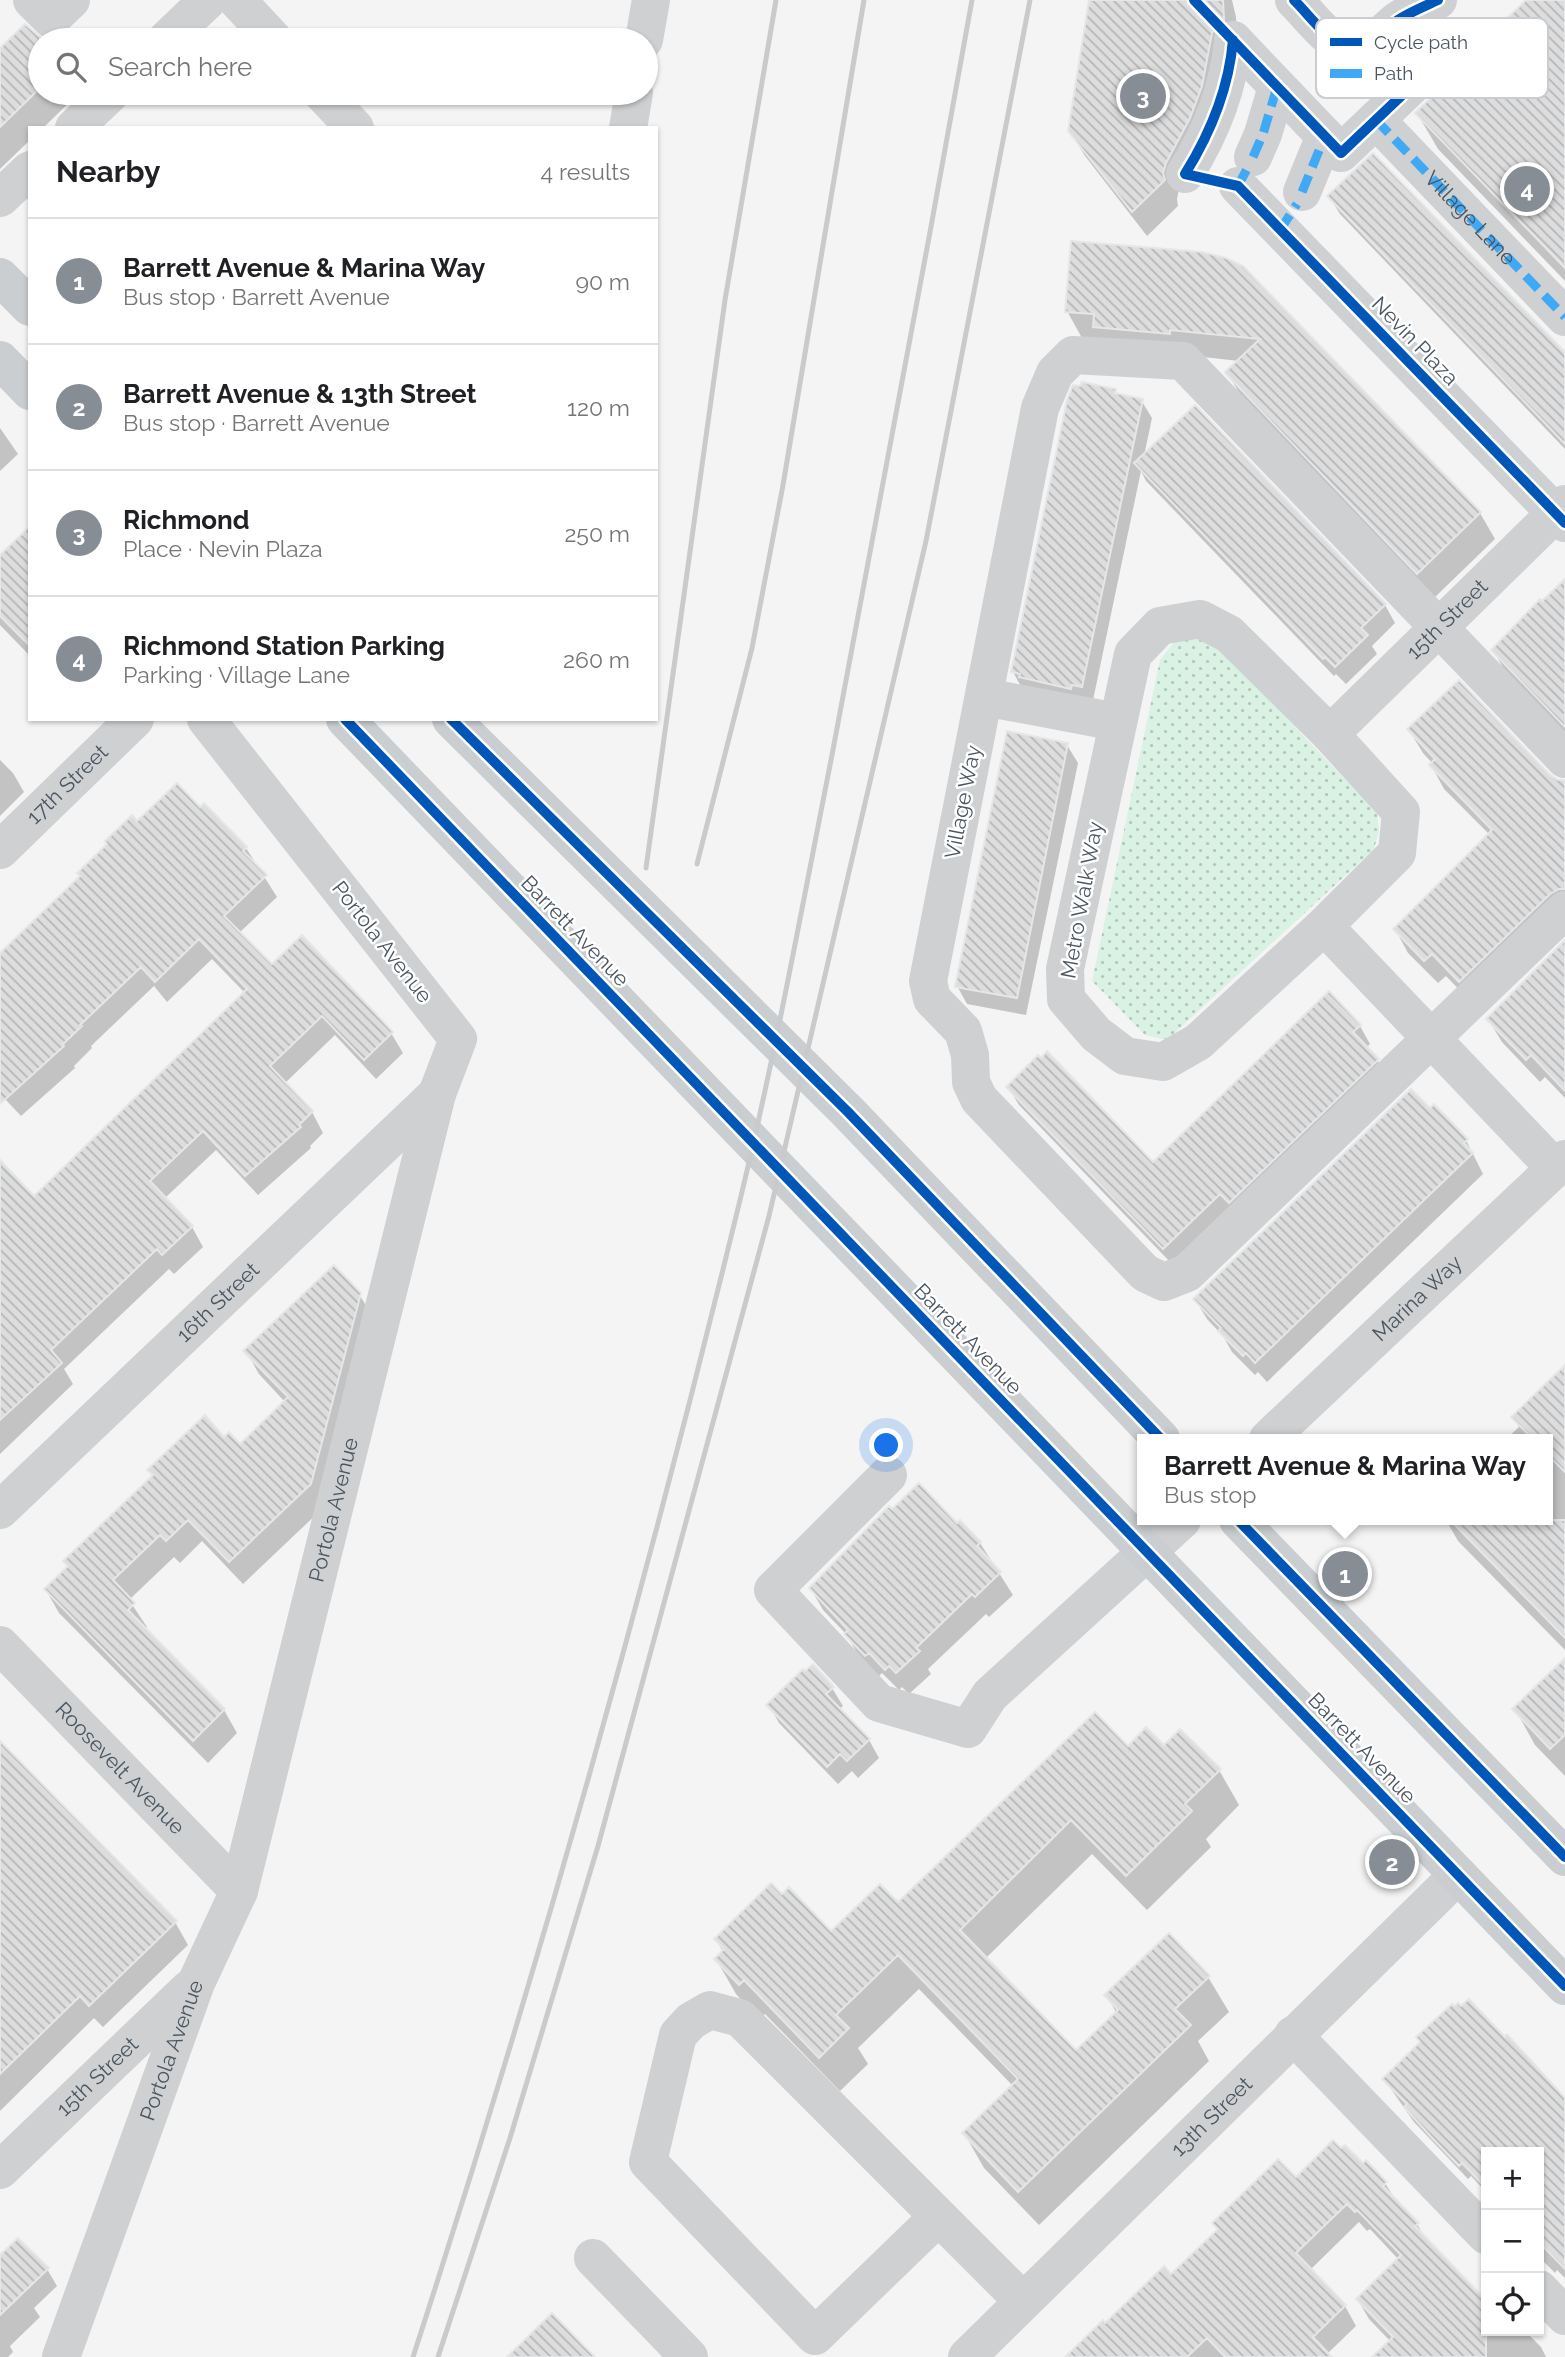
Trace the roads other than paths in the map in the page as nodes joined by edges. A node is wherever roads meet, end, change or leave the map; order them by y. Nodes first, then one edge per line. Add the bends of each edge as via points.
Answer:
1 (32, 0) edge
2 (71, 0) edge
3 (208, 0) edge
4 (237, 0) edge
5 (651, 0) edge
6 (1296, 0) edge
7 (1438, 0) edge
8 (1404, 10) edge
9 (1316, 21) edge
10 (179, 28) edge
11 (263, 28) edge
12 (646, 28) edge
13 (1277, 86) junction
14 (1405, 98) edge
15 (98, 105) edge
16 (333, 105) edge
17 (632, 105) edge
18 (1376, 120) junction
19 (76, 126) edge
20 (353, 126) edge
21 (628, 126) edge
22 (1325, 136) junction
23 (1246, 170) junction
24 (28, 172) edge
25 (0, 198) edge
26 (1293, 208) junction
27 (0, 277) edge
28 (28, 305) edge
29 (1565, 317) edge
30 (0, 360) edge
31 (28, 389) edge
32 (1562, 513) edge
33 (1440, 628) junction
34 (984, 697) junction
35 (133, 721) edge
36 (208, 721) edge
37 (347, 721) edge
38 (453, 721) edge
39 (1117, 722) junction
40 (1330, 734) junction
41 (1565, 759) edge
42 (0, 850) edge
43 (1565, 911) edge
44 (1324, 926) junction
45 (1431, 1038) junction
46 (437, 1094) junction
47 (1560, 1164) edge
48 (1156, 1434) edge
49 (1273, 1434) edge
50 (888, 1475) dead end
51 (0, 1510) edge
52 (1177, 1525) edge
53 (1243, 1525) edge
54 (1147, 1552) junction
55 (0, 1645) edge
56 (1565, 1857) edge
57 (1458, 1875) junction
58 (239, 1891) junction
59 (196, 1983) junction
60 (1565, 1986) edge
61 (1293, 2035) junction
62 (0, 2169) edge
63 (938, 2217) junction
64 (1481, 2230) edge
65 (593, 2258) dead end
66 (1544, 2294) edge
67 (1023, 2301) junction
68 (1565, 2316) edge
69 (61, 2357) edge
70 (689, 2357) edge
71 (967, 2357) edge

1 - 2 street via 51,19
3 - 10 street
4 - 11 street
5 - 12 street
6 - 9 street
7 - 8 street
13 - 22 street
13 - 23 street
13 - 23 street via 1233,40 1227,80 1197,156 1179,173
14 - 18 street
15 - 19 street
16 - 20 street
17 - 21 street
18 - 22 street via 1341,153
18 - 29 street, Village Lane
22 - 26 street
23 - 26 street, Nevin Plaza
24 - 25 street
26 - 32 street, Nevin Plaza
27 - 28 main road
30 - 31 main road
32 - 33 street, 15th Street
33 - 34 street, Village Way via 1183,361 1073,355 1055,373 1040,408
33 - 40 street, 15th Street
33 - 41 street, Village Way
34 - 39 street
34 - 45 street, Village Way via 928,981 932,999 963,1031 971,1082 979,1099 1145,1273 1164,1282 1187,1273
35 - 42 street, 17th Street
36 - 46 street, Portola Avenue via 458,1039
37 - 54 main road, Barrett Avenue
38 - 48 main road via 839,1103
39 - 40 street, Metro Walk Way via 1133,654 1160,626 1200,618 1229,634
39 - 44 street, Metro Walk Way via 1065,969 1066,999 1096,1034 1125,1056 1163,1062 1198,1042
40 - 44 street, Metro Walk Way via 1401,812 1397,853
43 - 45 street, Village Way
44 - 45 street
45 - 47 street
46 - 51 street, 16th Street
46 - 58 street, Portola Avenue
47 - 49 street, Marina Way
50 - 54 street via 773,1590 878,1703 968,1728 990,1695
52 - 54 street
53 - 56 main road
54 - 57 main road, Barrett Avenue
55 - 58 street, Roosevelt Avenue
57 - 60 main road, Barrett Avenue
57 - 61 street, 13th Street
58 - 59 street, Portola Avenue
59 - 62 street, 15th Street
59 - 69 street, Portola Avenue
61 - 64 street
61 - 67 street, 13th Street
63 - 63 street via 740,2018 710,2010 678,2035 648,2162 815,2336
63 - 67 street
65 - 70 street
66 - 68 street
67 - 71 street, 13th Street

